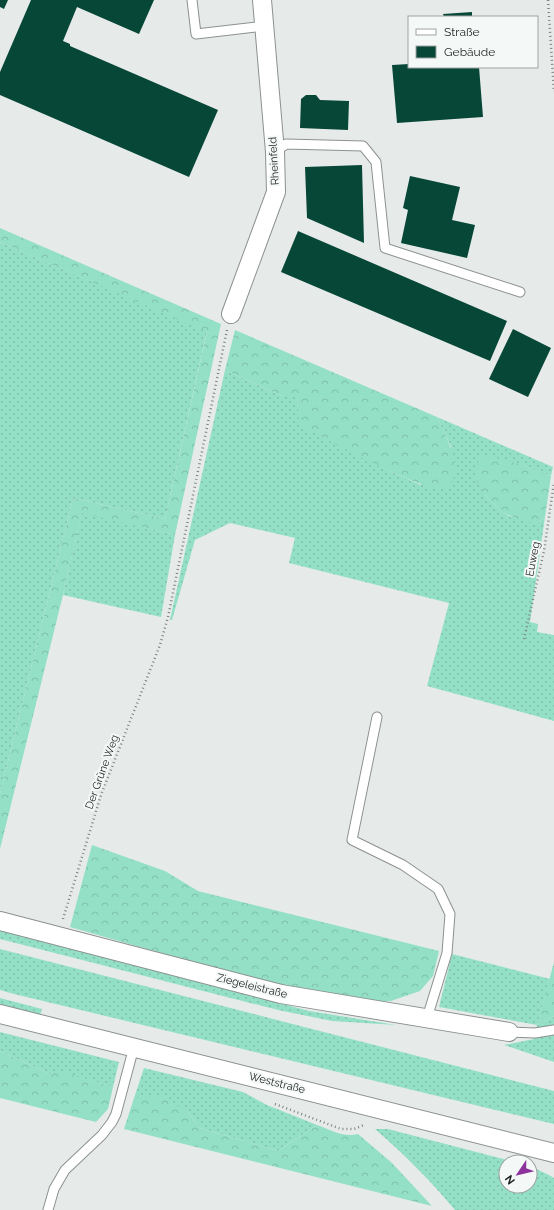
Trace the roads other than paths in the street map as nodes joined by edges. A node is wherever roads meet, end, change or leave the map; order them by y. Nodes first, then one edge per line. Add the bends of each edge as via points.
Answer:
1 (192, 0) edge
2 (262, 0) edge
3 (264, 26) junction
4 (275, 152) junction
5 (520, 292) dead end
6 (230, 314) road end
7 (377, 717) dead end
8 (0, 921) edge
9 (0, 1014) edge
10 (427, 1018) junction
11 (554, 1030) edge
12 (509, 1032) joint
13 (134, 1047) junction
14 (554, 1153) edge
15 (48, 1210) edge

1 - 3 lane via 196,34
2 - 3 street, Rheinfeld
3 - 4 street, Rheinfeld
4 - 5 lane via 286,144 363,146 376,162 385,248
4 - 6 street, Rheinfeld via 276,192
7 - 10 lane via 352,840 403,865 438,889 450,914 448,953
8 - 10 street, Ziegeleistraße via 281,994
9 - 13 street, Weststraße
10 - 12 street, Ziegeleistraße
11 - 12 lane via 535,1033
13 - 14 street, Weststraße
13 - 15 lane via 112,1122 66,1170 54,1189

